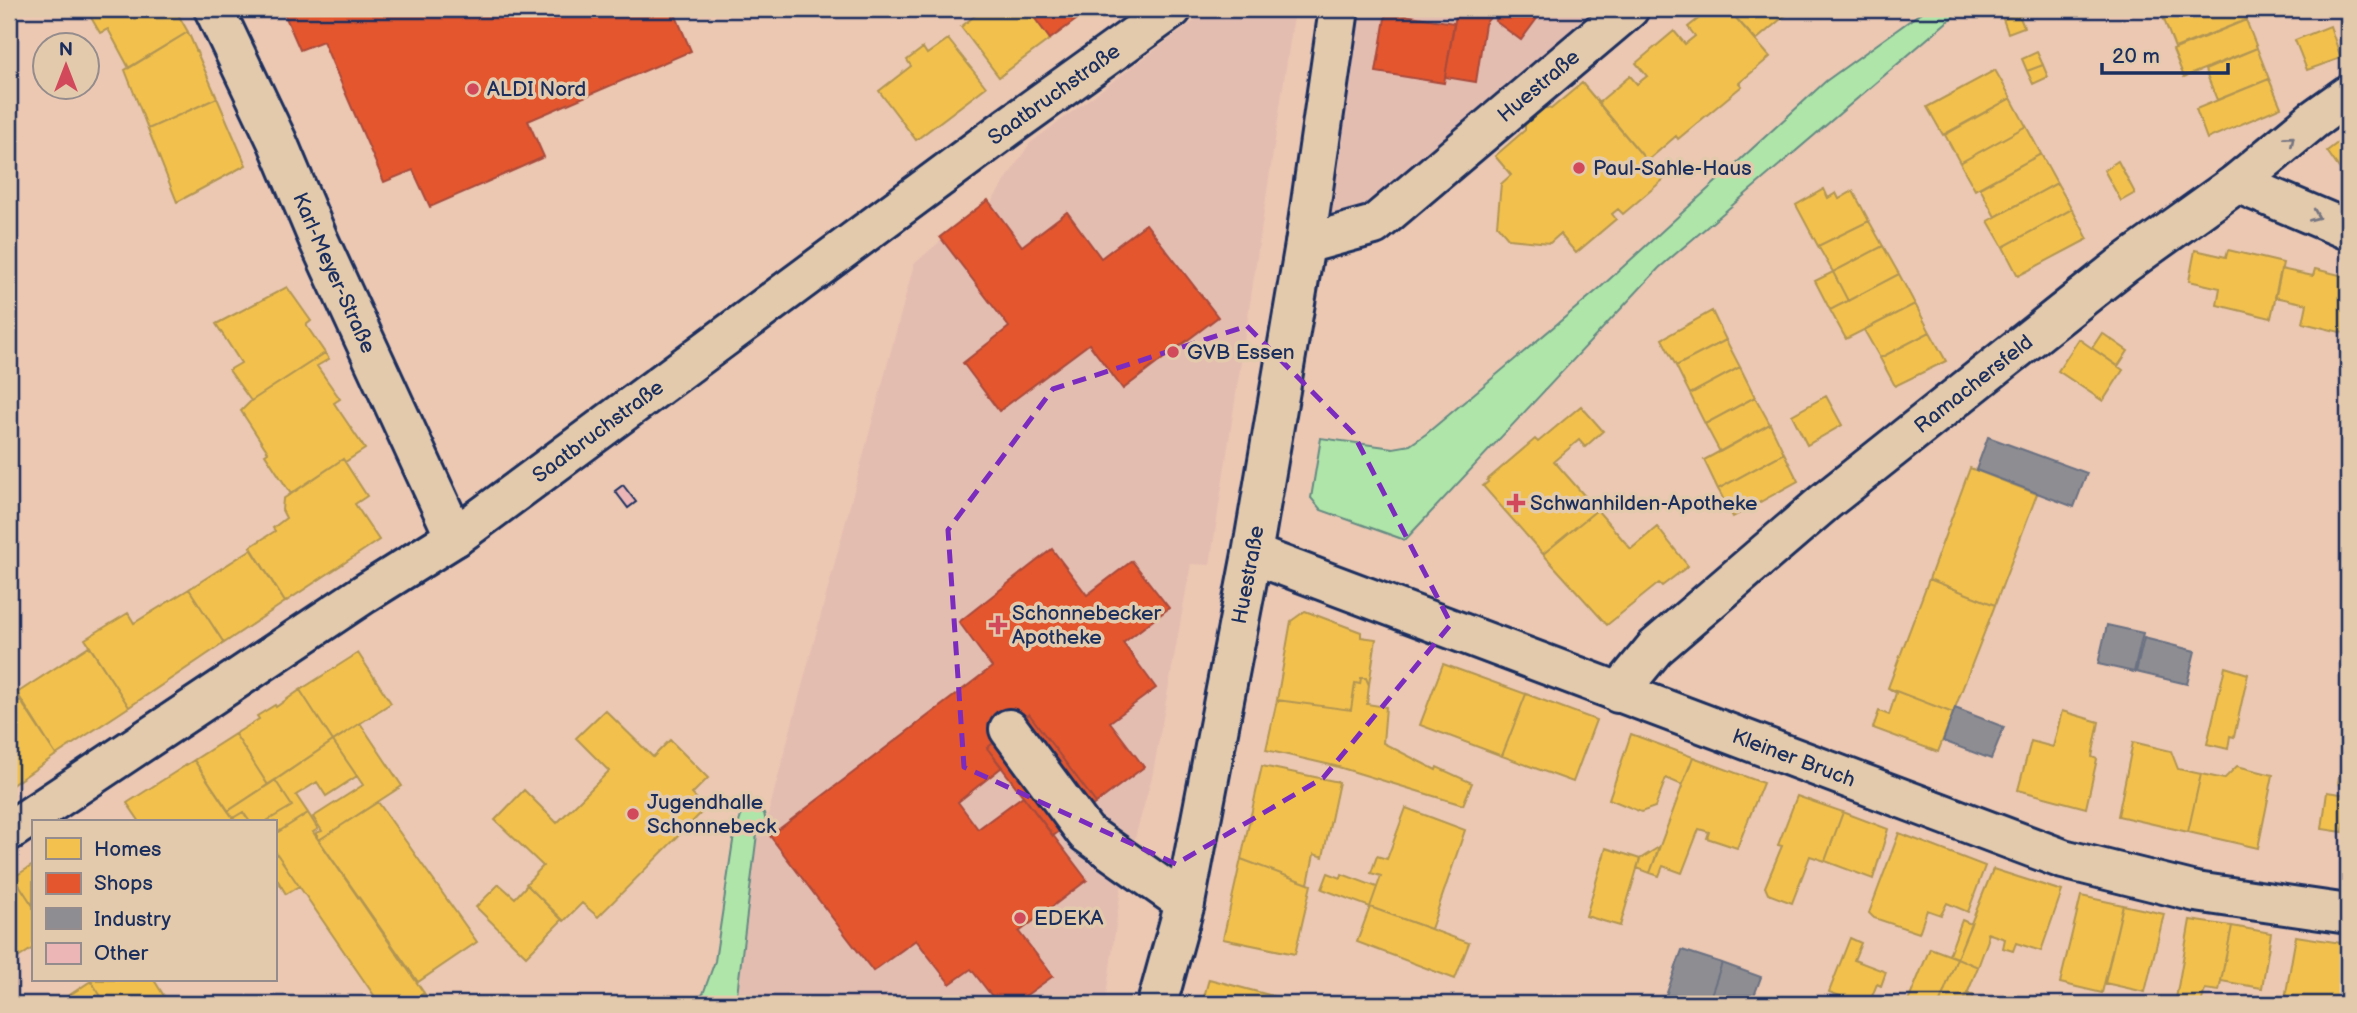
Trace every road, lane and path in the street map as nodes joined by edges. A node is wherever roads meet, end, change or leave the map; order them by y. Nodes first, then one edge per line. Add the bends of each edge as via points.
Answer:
1 (214, 9) edge
2 (1172, 9) edge
3 (1339, 9) edge
4 (1629, 9) edge
5 (2348, 95) edge
6 (2237, 183) junction
7 (2348, 230) edge
8 (1305, 244) junction
9 (455, 537) junction
10 (1252, 554) junction
11 (1618, 693) junction
12 (1009, 729) dead end
13 (9, 831) edge
14 (1185, 903) junction
15 (2348, 914) edge
16 (1157, 1004) edge

1 - 9 street, Karl-Meyer-Straße
2 - 9 street, Saatbruchstraße
3 - 8 street, Huestraße
4 - 8 street, Huestraße via 1374,225
6 -> 5 street, Ramachersfeld
6 -> 7 street
6 - 11 street, Ramachersfeld via 2123,265 1826,501 1655,649
8 - 10 street, Huestraße
9 - 13 street, Saatbruchstraße
10 - 11 street, Kleiner Bruch
10 - 14 street, Huestraße
11 - 15 street, Kleiner Bruch via 2063,859 2196,892
12 - 14 street via 1086,834
14 - 16 street, Huestraße

